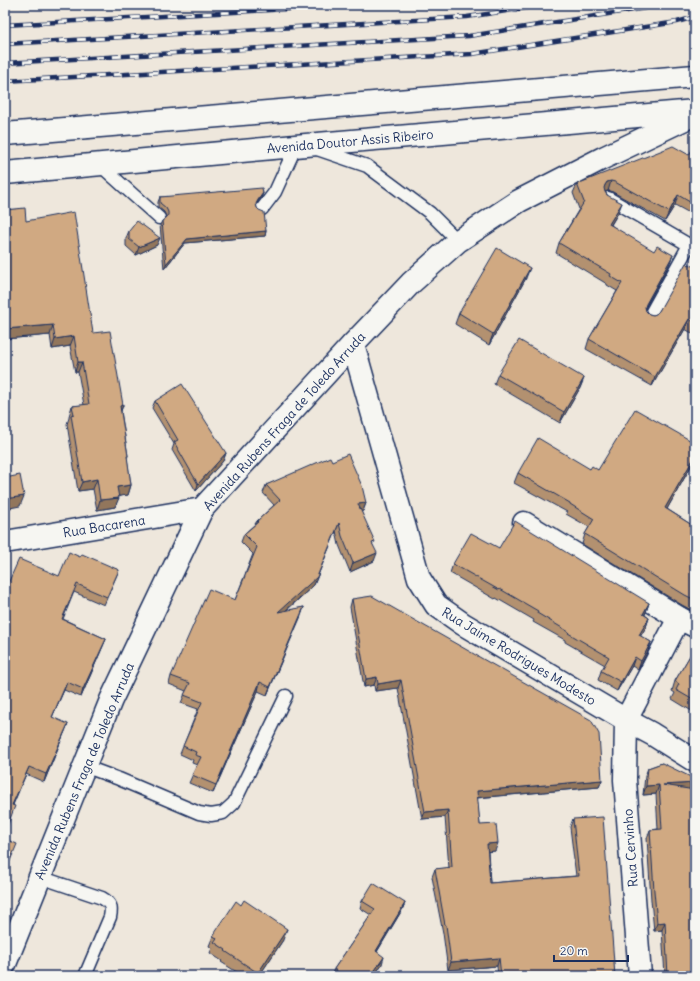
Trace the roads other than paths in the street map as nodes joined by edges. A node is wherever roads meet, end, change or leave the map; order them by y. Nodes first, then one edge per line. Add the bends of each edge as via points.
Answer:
1 (695, 76) edge
2 (695, 110) edge
3 (695, 114) edge
4 (5, 134) edge
5 (301, 145) junction
6 (100, 165) junction
7 (5, 174) edge
8 (608, 198) edge
9 (262, 209) dead end
10 (159, 218) dead end
11 (458, 241) junction
12 (692, 246) edge
13 (649, 317) edge
14 (353, 344) junction
15 (202, 510) junction
16 (524, 523) dead end
17 (5, 542) edge
18 (687, 622) edge
19 (286, 696) dead end
20 (626, 720) junction
21 (695, 761) edge
22 (84, 766) junction
23 (40, 877) junction
24 (5, 964) edge
25 (86, 976) edge
26 (640, 976) edge

1 - 4 street
2 - 5 street, Avenida Doutor Assis Ribeiro
3 - 11 street, Avenida Rubens Fraga de Toledo Arruda via 518,201
5 - 6 street, Avenida Doutor Assis Ribeiro
5 - 9 lane via 275,192
5 - 11 lane via 367,166 430,213
6 - 7 street, Avenida Doutor Assis Ribeiro
6 - 10 lane
8 - 12 lane
11 - 14 street, Avenida Rubens Fraga de Toledo Arruda via 411,283
12 - 13 lane
14 - 15 street, Avenida Rubens Fraga de Toledo Arruda
14 - 20 street, Rua Jaime Rodrigues Modesto via 419,578 436,605 463,624
15 - 17 street, Rua Bacarena
15 - 22 street, Avenida Rubens Fraga de Toledo Arruda via 111,700
16 - 18 street
18 - 20 street
19 - 22 lane via 234,803 223,813 199,813
20 - 21 street, Rua Jaime Rodrigues Modesto
20 - 26 street, Rua Cervinho via 625,780
22 - 23 street, Avenida Rubens Fraga de Toledo Arruda
23 - 24 street, Avenida Rubens Fraga de Toledo Arruda
23 - 25 lane via 102,898 110,905 110,917

